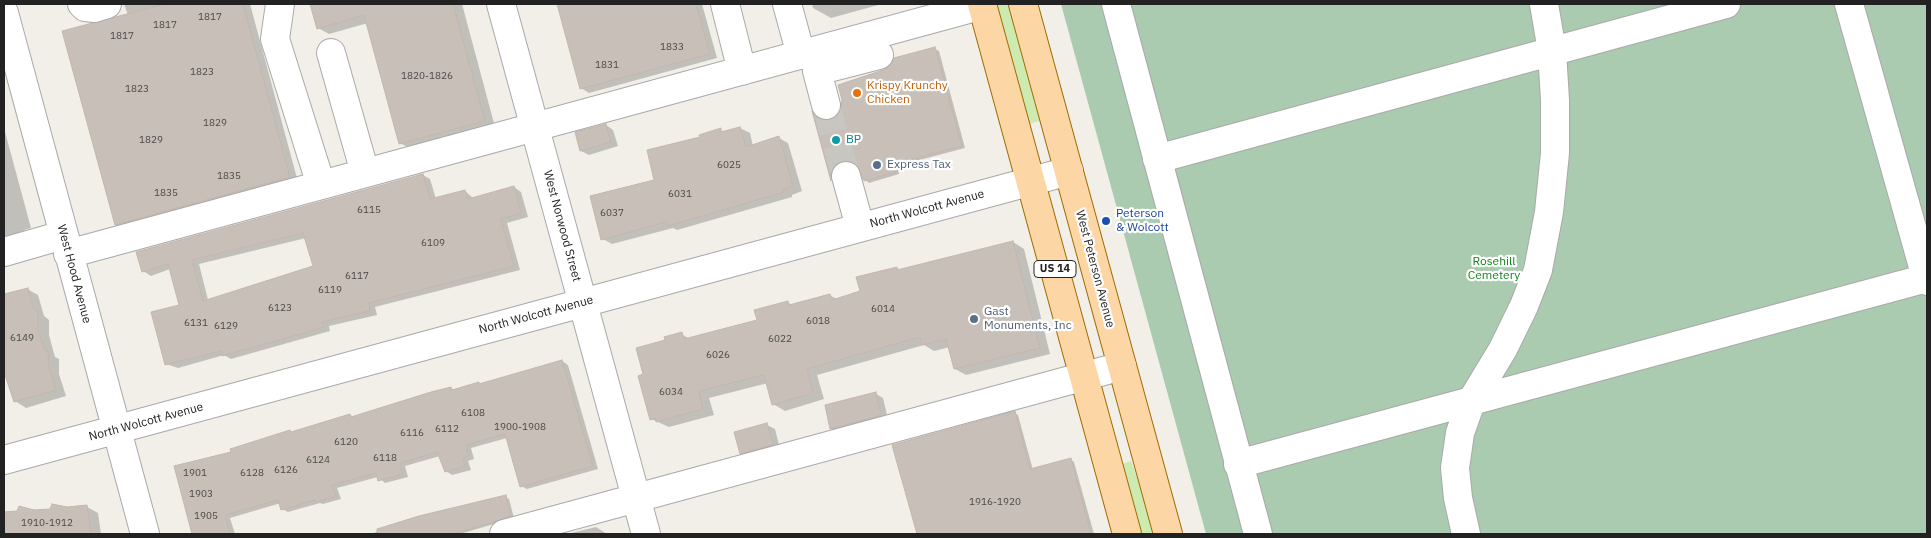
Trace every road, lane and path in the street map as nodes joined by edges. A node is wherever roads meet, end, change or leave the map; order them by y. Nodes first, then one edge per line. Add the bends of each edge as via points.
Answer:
1 (82, 4) edge
2 (107, 4) edge
3 (280, 4) edge
4 (501, 4) edge
5 (725, 4) edge
6 (787, 4) edge
7 (983, 4) edge
8 (1023, 4) edge
9 (1116, 4) edge
10 (1544, 4) edge
11 (1726, 4) edge
12 (1849, 4) edge
13 (4, 13) edge
14 (1552, 51) junction
15 (331, 53) dead end
16 (801, 55) junction
17 (879, 55) dead end
18 (742, 71) junction
19 (826, 105) tunnel mouth
20 (535, 127) junction
21 (1157, 159) junction
22 (1069, 171) junction
23 (365, 173) junction
24 (846, 176) tunnel mouth
25 (1031, 180) junction
26 (321, 185) junction
27 (860, 227) junction
28 (66, 245) junction
29 (4, 252) edge
30 (1927, 279) edge
31 (582, 303) junction
32 (1122, 366) junction
33 (1084, 377) junction
34 (1471, 402) junction
35 (116, 430) junction
36 (4, 460) edge
37 (1238, 464) junction
38 (636, 498) junction
39 (145, 534) edge
40 (504, 534) edge
41 (646, 534) edge
42 (1127, 534) edge
43 (1168, 534) edge
44 (1258, 534) edge
45 (1466, 534) edge

1 - 2 street via 94,8
3 - 26 street via 275,39
4 - 20 street, West Norwood Street
5 - 18 street
6 - 16 street
7 - 16 street
7 - 25 main road, US 14
8 - 22 main road, West Peterson Avenue / US 14
9 - 21 street
10 - 14 street
11 - 14 street
12 - 30 street
13 - 28 street, West Hood Avenue
14 - 21 street
14 - 34 street via 1555,153 1549,212 1538,270 1503,349
15 - 23 street
16 - 18 street
17 - 19 street via 817,71
18 - 20 street
20 - 23 street
20 - 31 street, West Norwood Street
21 - 37 street
22 - 25 street, North Wolcott Avenue
22 - 32 main road, West Peterson Avenue / US 14
23 - 26 street
24 - 27 street
25 - 27 street, North Wolcott Avenue
25 - 33 main road, US 14
26 - 28 street
27 - 31 street, North Wolcott Avenue
28 - 29 street
28 - 35 street, West Hood Avenue
30 - 34 street
31 - 35 street, North Wolcott Avenue
31 - 38 street, West Norwood Street
32 - 33 street
32 - 43 main road, West Peterson Avenue / US 14
33 - 38 street
33 - 42 main road, US 14
34 - 37 street
34 - 45 street via 1460,433 1456,468 1458,498
35 - 36 street, North Wolcott Avenue
35 - 39 street, West Hood Avenue
37 - 44 street
38 - 40 street
38 - 41 street, West Norwood Street

